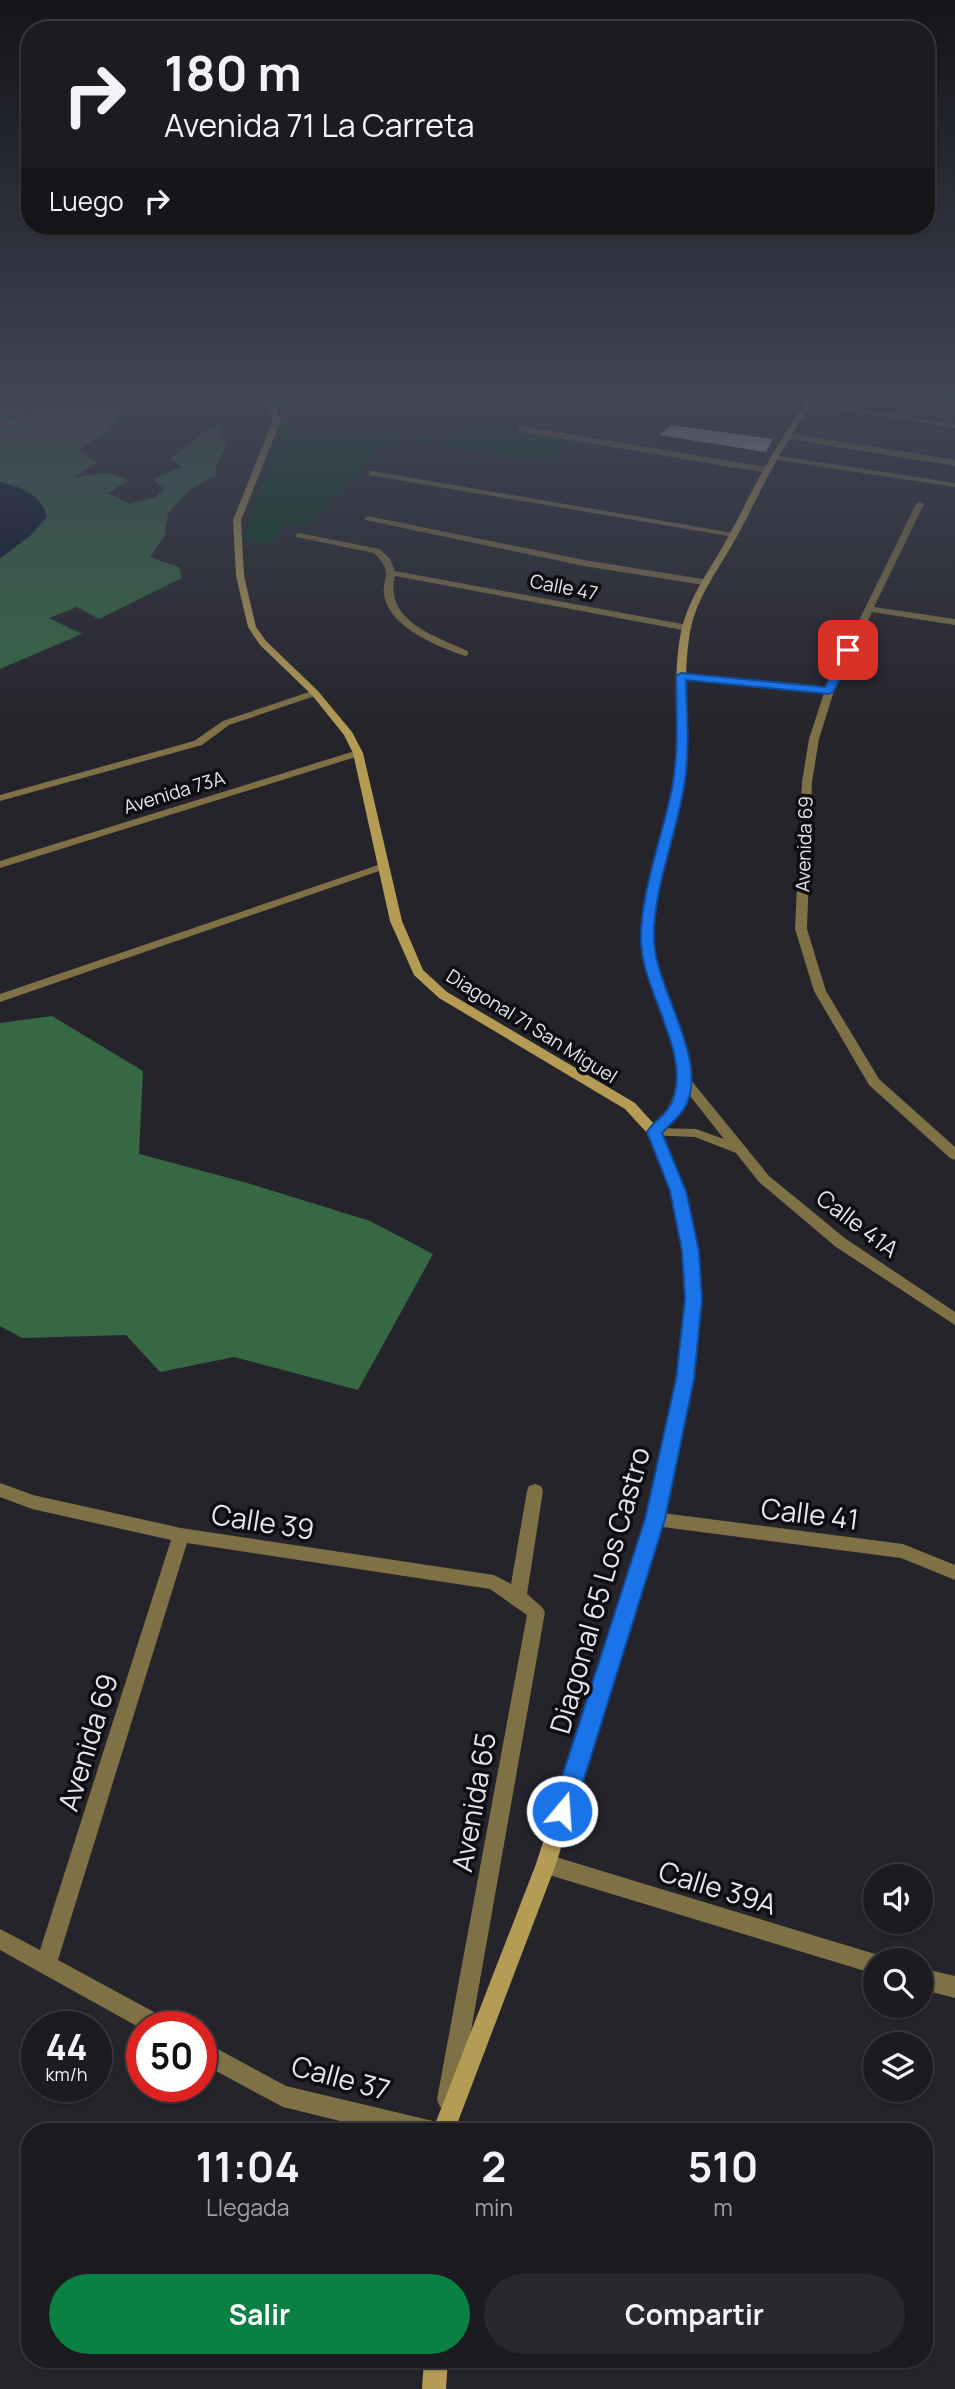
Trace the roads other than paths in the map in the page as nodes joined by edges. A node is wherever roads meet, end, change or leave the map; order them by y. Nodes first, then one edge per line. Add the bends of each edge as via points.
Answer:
1 (241, 510) edge
2 (591, 510) edge
3 (746, 510) edge
4 (917, 510) edge
5 (368, 518) dead end
6 (299, 535) dead end
7 (734, 535) junction
8 (392, 573) junction
9 (703, 583) junction
10 (868, 608) junction
11 (955, 621) edge
12 (688, 628) junction
13 (465, 653) dead end
14 (681, 676) junction
15 (829, 691) junction
16 (315, 693) junction
17 (358, 752) junction
18 (0, 799) edge
19 (0, 865) edge
20 (382, 867) junction
21 (0, 998) edge
22 (685, 1082) junction
23 (654, 1132) junction
24 (744, 1152) junction
25 (955, 1155) edge
26 (955, 1319) edge
27 (0, 1490) edge
28 (535, 1491) dead end
29 (655, 1519) junction
30 (181, 1535) junction
31 (955, 1573) edge
32 (518, 1597) junction
33 (546, 1864) junction
34 (0, 1939) edge
35 (863, 1960) edge
36 (46, 1965) junction
37 (933, 1981) edge
38 (955, 1987) edge
39 (130, 2011) edge
40 (217, 2060) edge
41 (396, 2123) edge
42 (445, 2123) edge
43 (446, 2123) edge
44 (435, 2368) edge
45 (434, 2389) edge

1 - 16 main road, Diagonal 71 San Miguel via 237,520 240,576 252,627
2 - 7 street
3 - 7 main road
4 - 10 street, Avenida 69
5 - 9 street
6 - 8 street via 377,551
7 - 9 main road
8 - 12 street, Calle 47
8 - 13 street via 387,584 392,607 412,628
9 - 12 main road
10 - 11 street
10 - 15 street, Avenida 69
12 - 14 main road
14 - 15 street
14 - 22 main road via 679,786 647,940 653,974 684,1064
15 - 25 street, Avenida 69 via 807,782 801,929 820,990 874,1082
16 - 17 main road, Diagonal 71 San Miguel
16 - 18 street via 226,723 198,743
17 - 19 street, Avenida 73A
17 - 20 main road, Diagonal 71 San Miguel
20 - 21 street
20 - 23 main road, Diagonal 71 San Miguel via 396,921 418,971 443,995 630,1106
22 - 23 main road via 677,1107
22 - 24 street, Calle 41A
23 - 24 street via 696,1133
23 - 29 main road, Diagonal 65 Los Castro via 678,1191 690,1251 693,1299 685,1379
24 - 26 street, Calle 41A via 764,1179 841,1243
27 - 30 street, Calle 39 via 32,1502
28 - 32 street
29 - 31 street, Calle 41 via 903,1551
29 - 33 main road, Diagonal 65 Los Castro
30 - 32 street, Calle 39 via 494,1582
30 - 36 street, Avenida 69
32 - 42 street, Avenida 65 via 536,1612
33 - 35 street, Calle 39A
33 - 43 main road, Diagonal 65 Los Castro
34 - 36 street
36 - 39 street
37 - 38 street
40 - 41 street, Calle 37 via 283,2096
44 - 45 main road

